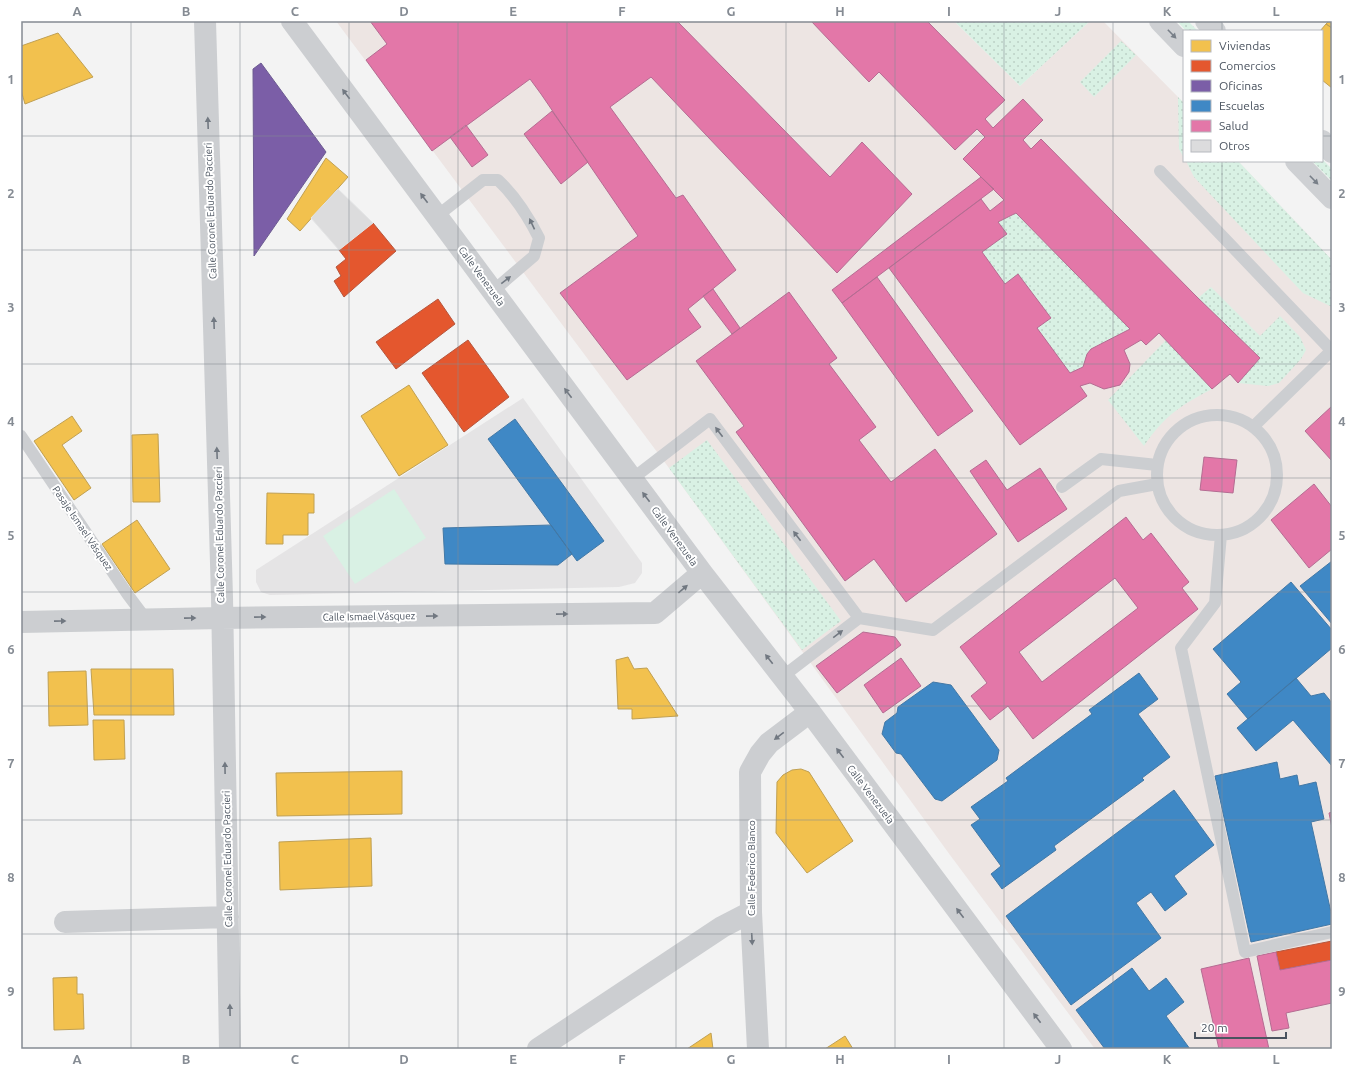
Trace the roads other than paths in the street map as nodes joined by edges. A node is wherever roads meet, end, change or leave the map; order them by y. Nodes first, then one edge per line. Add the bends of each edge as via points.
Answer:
1 (205, 21) edge
2 (292, 21) edge
3 (1160, 21) edge
4 (1206, 21) edge
5 (1215, 30) edge
6 (1183, 45) edge
7 (1323, 142) edge
8 (1332, 152) edge
9 (1297, 162) edge
10 (1160, 171) dead end
11 (1332, 198) edge
12 (437, 216) junction
13 (493, 291) junction
14 (1332, 350) edge
15 (1253, 427) junction
16 (21, 436) edge
17 (1157, 465) junction
18 (632, 479) junction
19 (1157, 484) junction
20 (1062, 487) dead end
21 (1221, 535) junction
22 (702, 573) junction
23 (221, 618) junction
24 (859, 618) junction
25 (146, 619) junction
26 (21, 622) edge
27 (782, 677) junction
28 (810, 712) junction
29 (751, 912) junction
30 (228, 917) junction
31 (65, 922) dead end
32 (1332, 932) edge
33 (230, 1049) edge
34 (538, 1049) edge
35 (758, 1049) edge
36 (1061, 1049) edge

23 -> 1 street, Calle Coronel Eduardo Paccieri
12 -> 2 street, Calle Venezuela
3 -> 6 main road
4 - 5 main road
7 - 8 main road
9 -> 11 main road
10 - 14 lane
12 - 13 street, Calle Venezuela
13 -> 12 lane via 534,256 539,238 528,216 498,180 483,180
18 -> 13 street, Calle Venezuela
14 - 15 lane
15 - 17 lane via 1245,421 1227,415 1208,415 1190,420 1174,432 1163,447
15 - 21 lane via 1272,450 1277,470 1275,492 1266,510 1251,525 1232,534
16 - 25 lane, Pasaje Ismael Vásquez
17 - 19 lane
17 - 20 lane via 1101,459
22 -> 18 street, Calle Venezuela
24 -> 18 lane via 710,419
19 - 21 lane via 1163,503 1174,518 1191,530 1211,536
19 - 24 lane via 1119,491 933,630
21 - 32 lane via 1215,603 1180,648 1245,952
23 -> 22 street, Calle Ismael Vásquez via 655,613
27 -> 22 street, Calle Venezuela
25 -> 23 street, Calle Ismael Vásquez
30 -> 23 street, Calle Coronel Eduardo Paccieri
27 -> 24 lane
26 -> 25 street, Calle Ismael Vásquez
27 - 28 street, Calle Venezuela
28 -> 29 street, Calle Federico Blanco via 769,743 750,772
36 -> 28 street, Calle Venezuela
29 - 34 street via 722,927
29 -> 35 street, Calle Federico Blanco
30 - 31 street
33 -> 30 street, Calle Coronel Eduardo Paccieri

